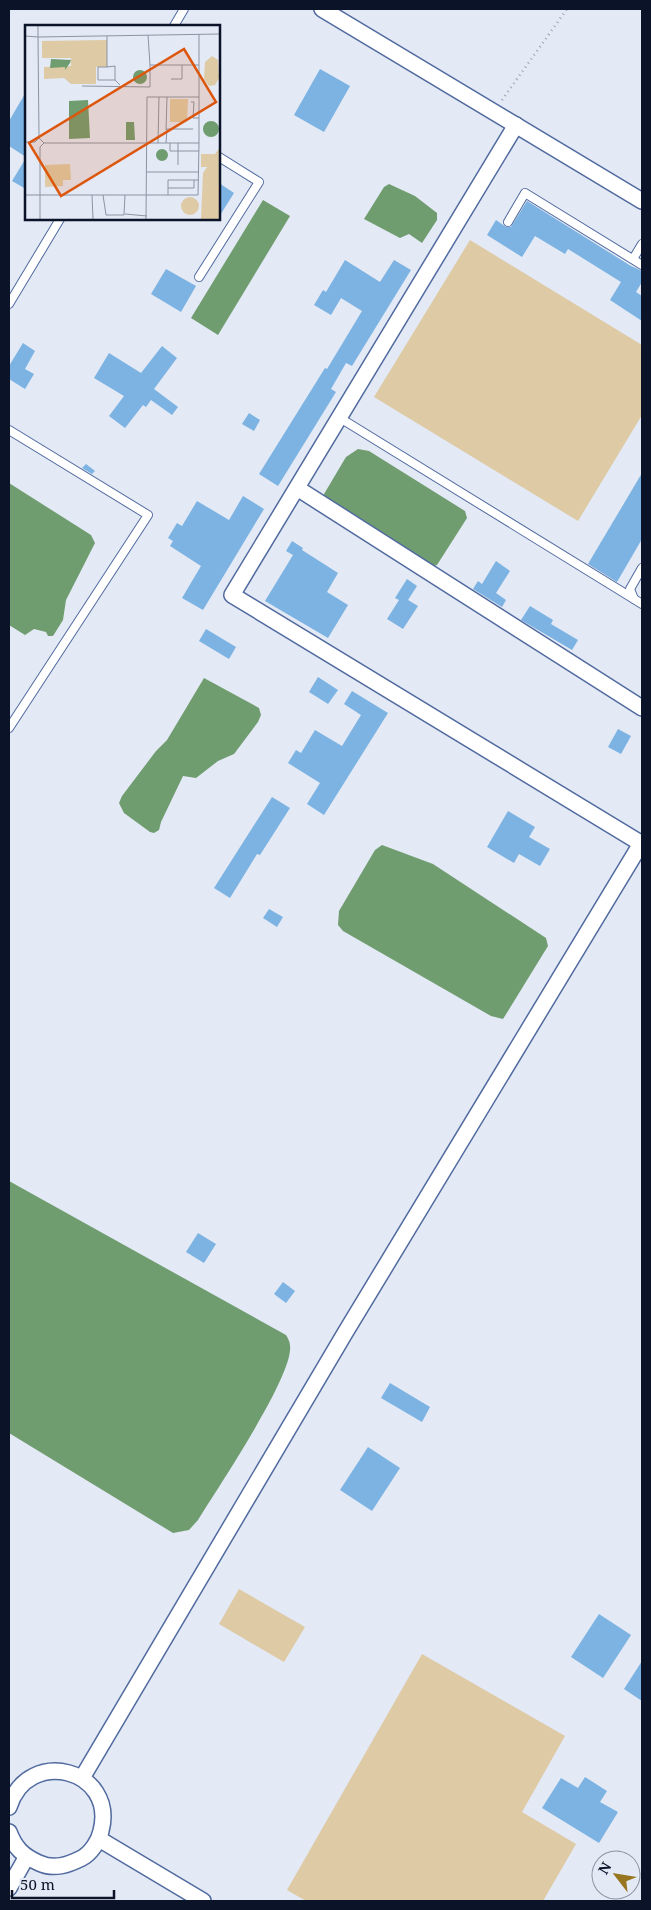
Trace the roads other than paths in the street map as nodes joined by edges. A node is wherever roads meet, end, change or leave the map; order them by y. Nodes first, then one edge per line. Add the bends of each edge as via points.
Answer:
1 (184, 9) edge
2 (322, 9) edge
3 (175, 25) edge
4 (516, 125) junction
5 (220, 158) edge
6 (642, 201) edge
7 (59, 220) edge
8 (508, 222) dead end
9 (642, 244) edge
10 (633, 259) junction
11 (642, 265) edge
12 (199, 277) dead end
13 (9, 304) edge
14 (340, 418) junction
15 (9, 430) edge
16 (297, 488) junction
17 (642, 568) edge
18 (634, 599) junction
19 (642, 604) edge
20 (642, 708) edge
21 (9, 728) edge
22 (642, 843) edge
23 (82, 1778) junction
24 (10, 1799) edge
25 (9, 1832) edge
26 (99, 1839) junction
27 (26, 1858) junction
28 (9, 1888) edge
29 (204, 1901) edge

1 - 3 lane
2 - 4 street
4 - 6 street
4 - 14 street
5 - 12 lane via 259,182
7 - 13 lane
8 - 10 lane via 525,193
9 - 10 lane
10 - 11 lane
14 - 16 street
14 - 18 lane
15 - 21 lane via 148,515
16 - 20 street
16 - 22 street via 232,596
17 - 18 lane via 630,589
18 - 19 lane
22 - 23 street via 345,1333
23 - 24 street via 63,1771 43,1772 25,1781
23 - 26 street via 102,1805 104,1822
25 - 27 street via 14,1845
26 - 27 street via 86,1856 67,1866 46,1866
26 - 29 street
27 - 28 street

